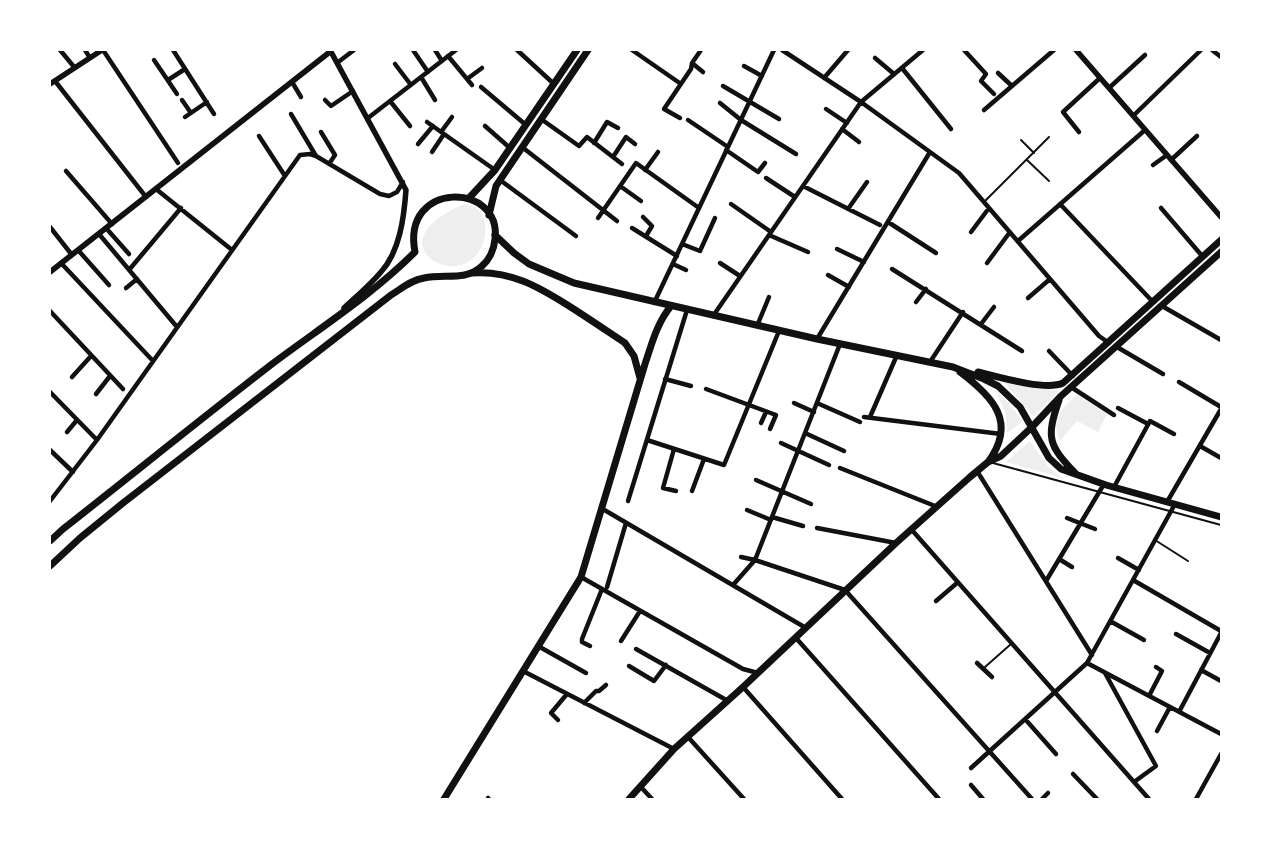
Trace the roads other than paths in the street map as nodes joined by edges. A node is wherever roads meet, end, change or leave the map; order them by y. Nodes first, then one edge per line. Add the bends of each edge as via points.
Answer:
1 (60, 50) edge
2 (85, 50) edge
3 (102, 50) edge
4 (173, 50) edge
5 (354, 50) edge
6 (413, 50) edge
7 (434, 50) edge
8 (456, 50) edge
9 (517, 50) edge
10 (577, 50) edge
11 (588, 50) edge
12 (632, 50) edge
13 (701, 50) edge
14 (774, 50) edge
15 (782, 50) edge
16 (848, 50) edge
17 (922, 50) edge
18 (964, 50) edge
19 (1054, 50) edge
20 (1076, 50) edge
21 (1201, 50) edge
22 (1212, 50) edge
23 (331, 51) edge
24 (1145, 55) dead end
25 (448, 56) junction
26 (1221, 57) edge
27 (90, 58) junction
28 (875, 58) dead end
29 (154, 60) dead end
30 (442, 61) junction
31 (337, 63) junction
32 (692, 63) junction
33 (395, 64) dead end
34 (744, 66) dead end
35 (75, 68) junction
36 (482, 68) dead end
37 (902, 68) junction
38 (185, 69) junction
39 (428, 72) junction
40 (704, 72) dead end
41 (998, 73) dead end
42 (894, 74) junction
43 (762, 76) junction
44 (421, 77) junction
45 (824, 78) junction
46 (1100, 78) junction
47 (467, 79) junction
48 (168, 80) junction
49 (292, 82) junction
50 (52, 83) edge
51 (554, 84) junction
52 (681, 84) junction
53 (411, 85) junction
54 (472, 85) dead end
55 (723, 86) dead end
56 (1012, 86) junction
57 (481, 87) dead end
58 (1109, 88) junction
59 (353, 91) junction
60 (177, 94) dead end
61 (994, 94) dead end
62 (300, 97) dead end
63 (182, 100) dead end
64 (325, 100) dead end
65 (435, 100) dead end
66 (390, 101) junction
67 (750, 101) junction
68 (207, 102) junction
69 (861, 102) junction
70 (720, 103) dead end
71 (826, 110) dead end
72 (984, 110) dead end
73 (191, 113) junction
74 (214, 114) dead end
75 (291, 114) dead end
76 (1134, 116) junction
77 (185, 117) dead end
78 (452, 117) dead end
79 (368, 118) junction
80 (680, 118) dead end
81 (541, 119) junction
82 (779, 119) dead end
83 (688, 120) dead end
84 (741, 120) junction
85 (427, 122) dead end
86 (847, 123) junction
87 (526, 125) junction
88 (410, 126) dead end
89 (433, 126) junction
90 (485, 126) dead end
91 (618, 128) dead end
92 (952, 129) dead end
93 (842, 130) junction
94 (1145, 130) junction
95 (321, 132) dead end
96 (1079, 132) dead end
97 (443, 133) junction
98 (259, 136) dead end
99 (1197, 136) dead end
100 (1049, 138) dead end
101 (1021, 140) dead end
102 (859, 142) dead end
103 (594, 143) junction
104 (418, 144) dead end
105 (635, 144) dead end
106 (522, 147) junction
107 (510, 148) junction
108 (727, 148) junction
109 (432, 152) dead end
110 (658, 152) dead end
111 (930, 152) junction
112 (1034, 153) junction
113 (796, 154) dead end
114 (316, 156) junction
115 (613, 157) junction
116 (1169, 158) junction
117 (1027, 160) junction
118 (178, 163) dead end
119 (765, 163) dead end
120 (329, 164) junction
121 (622, 164) dead end
122 (1153, 166) dead end
123 (494, 170) junction
124 (645, 170) junction
125 (66, 171) dead end
126 (285, 176) junction
127 (766, 178) dead end
128 (500, 180) junction
129 (1049, 181) dead end
130 (403, 182) junction
131 (867, 182) dead end
132 (620, 186) junction
133 (803, 186) junction
134 (156, 189) junction
135 (146, 197) junction
136 (795, 197) junction
137 (469, 198) junction
138 (641, 201) dead end
139 (984, 202) junction
140 (732, 204) dead end
141 (1060, 204) junction
142 (180, 208) junction
143 (699, 208) junction
144 (848, 208) junction
145 (989, 208) junction
146 (1161, 208) dead end
147 (603, 210) junction
148 (489, 215) junction
149 (642, 217) dead end
150 (1221, 217) edge
151 (598, 218) dead end
152 (715, 218) dead end
153 (617, 221) dead end
154 (888, 222) junction
155 (880, 225) dead end
156 (109, 226) junction
157 (50, 227) edge
158 (632, 228) dead end
159 (971, 232) dead end
160 (1010, 232) junction
161 (770, 233) junction
162 (99, 234) junction
163 (496, 235) junction
164 (576, 236) dead end
165 (646, 236) junction
166 (1221, 240) edge
167 (1018, 241) junction
168 (682, 244) junction
169 (837, 249) dead end
170 (78, 250) junction
171 (232, 250) junction
172 (808, 252) dead end
173 (1221, 252) edge
174 (936, 253) dead end
175 (129, 254) dead end
176 (72, 255) junction
177 (677, 256) junction
178 (1203, 257) junction
179 (864, 262) junction
180 (61, 263) junction
181 (720, 263) dead end
182 (988, 263) dead end
183 (672, 264) junction
184 (892, 269) dead end
185 (129, 270) junction
186 (686, 270) dead end
187 (50, 272) edge
188 (472, 273) junction
189 (828, 275) dead end
190 (740, 276) junction
191 (137, 279) junction
192 (1050, 279) junction
193 (110, 285) dead end
194 (849, 287) junction
195 (126, 288) dead end
196 (926, 289) junction
197 (769, 297) dead end
198 (1028, 298) dead end
199 (916, 302) dead end
200 (1153, 302) junction
201 (654, 303) junction
202 (671, 306) junction
203 (1162, 306) junction
204 (994, 307) dead end
205 (687, 310) junction
206 (50, 312) edge
207 (962, 312) junction
208 (338, 314) junction
209 (712, 316) junction
210 (981, 324) junction
211 (757, 326) junction
212 (178, 327) junction
213 (779, 331) junction
214 (818, 339) junction
215 (1221, 340) edge
216 (1109, 343) junction
217 (840, 344) junction
218 (1117, 347) junction
219 (1022, 350) dead end
220 (1049, 351) dead end
221 (897, 355) junction
222 (91, 356) junction
223 (153, 361) junction
224 (930, 362) junction
225 (953, 367) junction
226 (1163, 374) dead end
227 (110, 376) junction
228 (1073, 376) junction
229 (72, 377) dead end
230 (640, 378) junction
231 (665, 380) junction
232 (1179, 382) dead end
233 (691, 386) dead end
234 (1071, 387) junction
235 (123, 389) dead end
236 (706, 389) dead end
237 (50, 392) edge
238 (96, 394) dead end
239 (1061, 396) junction
240 (794, 403) dead end
241 (817, 403) junction
242 (748, 406) junction
243 (1118, 408) dead end
244 (1221, 408) edge
245 (766, 412) junction
246 (814, 412) junction
247 (1114, 415) dead end
248 (1215, 419) junction
249 (77, 420) junction
250 (860, 422) dead end
251 (761, 423) dead end
252 (1221, 423) edge
253 (1148, 424) junction
254 (1032, 427) junction
255 (770, 429) dead end
256 (67, 432) dead end
257 (805, 433) junction
258 (1001, 434) junction
259 (1174, 434) dead end
260 (97, 440) junction
261 (647, 440) junction
262 (781, 443) dead end
263 (1200, 446) junction
264 (674, 449) junction
265 (50, 450) edge
266 (798, 451) junction
267 (844, 451) dead end
268 (1221, 458) edge
269 (704, 459) junction
270 (988, 462) junction
271 (829, 466) dead end
272 (840, 468) dead end
273 (977, 471) junction
274 (72, 472) junction
275 (1078, 476) junction
276 (756, 480) dead end
277 (1104, 484) junction
278 (1114, 487) junction
279 (676, 491) dead end
280 (692, 491) dead end
281 (783, 491) junction
282 (1100, 491) junction
283 (628, 500) dead end
284 (50, 501) edge
285 (1167, 502) junction
286 (811, 504) dead end
287 (935, 506) junction
288 (601, 508) junction
289 (1173, 508) junction
290 (747, 510) dead end
291 (1221, 517) edge
292 (1068, 518) dead end
293 (772, 519) junction
294 (626, 523) junction
295 (1080, 523) junction
296 (1221, 525) edge
297 (803, 526) dead end
298 (817, 528) dead end
299 (911, 529) junction
300 (1095, 529) dead end
301 (50, 539) edge
302 (1155, 540) junction
303 (896, 543) junction
304 (741, 557) dead end
305 (1118, 558) dead end
306 (1059, 559) junction
307 (755, 560) junction
308 (1188, 561) dead end
309 (50, 566) edge
310 (1072, 567) dead end
311 (1139, 570) junction
312 (581, 577) junction
313 (1133, 580) junction
314 (1046, 581) junction
315 (957, 583) junction
316 (733, 585) junction
317 (605, 589) junction
318 (845, 590) junction
319 (936, 601) dead end
320 (640, 611) junction
321 (1110, 621) junction
322 (806, 628) junction
323 (1221, 632) edge
324 (1176, 634) dead end
325 (796, 638) junction
326 (1144, 640) dead end
327 (621, 641) dead end
328 (1011, 644) junction
329 (538, 646) junction
330 (590, 646) dead end
331 (636, 649) dead end
332 (1210, 653) junction
333 (1092, 655) junction
334 (977, 663) dead end
335 (1087, 663) junction
336 (666, 665) junction
337 (629, 666) dead end
338 (1156, 667) dead end
339 (983, 669) junction
340 (1201, 670) junction
341 (523, 671) junction
342 (586, 673) dead end
343 (758, 673) junction
344 (1106, 673) junction
345 (992, 677) dead end
346 (1221, 681) edge
347 (606, 685) dead end
348 (743, 688) junction
349 (1054, 692) junction
350 (567, 694) junction
351 (1149, 696) junction
352 (728, 701) junction
353 (584, 703) junction
354 (1170, 707) junction
355 (1179, 712) junction
356 (1025, 719) junction
357 (558, 720) dead end
358 (1157, 731) dead end
359 (1221, 734) edge
360 (688, 736) junction
361 (674, 749) junction
362 (990, 751) junction
363 (1056, 754) dead end
364 (1221, 754) edge
365 (971, 768) dead end
366 (1073, 774) dead end
367 (1134, 782) junction
368 (971, 785) dead end
369 (640, 786) junction
370 (1048, 793) dead end
371 (444, 799) edge
372 (629, 799) edge
373 (652, 799) edge
374 (744, 799) edge
375 (842, 799) edge
376 (939, 799) edge
377 (983, 799) edge
378 (1032, 799) edge
379 (1042, 799) edge
380 (1097, 799) edge
381 (1149, 799) edge
382 (1196, 799) edge

1 - 35 street
2 - 27 street
3 - 27 main road
3 - 118 street
4 - 38 street
5 - 31 street
6 - 39 street
7 - 30 street
8 - 25 street
9 - 51 street
10 - 51 main road
11 - 81 main road
12 - 52 street
13 - 32 street
14 - 43 street
15 - 45 street
16 - 45 street
17 - 37 street
18 - 61 street via 986,74 981,81
19 - 56 street
20 - 46 main road
21 - 76 street
22 - 26 street
23 - 31 main road
23 - 49 main road
24 - 58 street
25 - 30 street
25 - 47 street
27 - 35 main road
28 - 42 street
29 - 48 street
30 - 39 street
31 - 59 main road
32 - 40 street
32 - 52 street
33 - 53 street
34 - 43 street
35 - 50 main road
36 - 47 street
37 - 42 street
37 - 92 street
38 - 48 street
38 - 68 street
39 - 44 street
41 - 56 street
42 - 69 street
43 - 67 street
44 - 53 street
44 - 65 street
45 - 69 street
46 - 58 main road
46 - 96 street via 1063,112
47 - 54 street
48 - 60 street
49 - 62 street
49 - 134 main road
50 - 135 street
51 - 87 main road
52 - 80 street via 664,109
53 - 66 street
55 - 67 street
56 - 72 street
57 - 87 street
58 - 76 main road
59 - 64 street via 331,106
59 - 79 main road
63 - 73 street
66 - 79 street
66 - 88 street
67 - 82 street
67 - 84 street
68 - 73 street
68 - 74 street
69 - 86 street
69 - 111 street
70 - 84 street
71 - 86 street
73 - 77 street
75 - 114 street
76 - 94 main road
78 - 97 street
79 - 130 main road
81 - 103 street via 579,146 587,138
81 - 106 main road
83 - 108 street
84 - 108 street
84 - 113 street
85 - 89 street
86 - 93 street
87 - 107 main road
89 - 97 street
89 - 104 street
90 - 107 street
91 - 103 street via 607,122
93 - 102 street
93 - 133 street
94 - 116 main road
94 - 141 street
95 - 120 street via 335,155
97 - 109 street
97 - 123 street
98 - 126 street
99 - 116 street
100 - 112 lane
101 - 112 lane
103 - 115 street
105 - 115 street via 626,137
106 - 128 main road
106 - 147 street
107 - 123 main road
108 - 119 street via 758,172
108 - 143 street
110 - 124 street
111 - 139 street via 959,173
111 - 154 street
112 - 117 lane
114 - 120 street
114 - 126 street via 300,156
115 - 121 street
116 - 122 street
116 - 150 main road
117 - 129 lane
117 - 139 lane
120 - 130 street via 380,194 389,196 397,192
123 - 137 main road
124 - 132 street via 636,163
124 - 143 street
125 - 156 street
126 - 171 street
127 - 136 street
128 - 148 main road
128 - 164 street
130 - 208 main road via 405,208 394,252 382,272
131 - 144 street
132 - 138 street
132 - 147 street
133 - 136 street
133 - 144 street
134 - 135 main road
134 - 142 street
135 - 156 main road
136 - 161 street
137 - 148 main road
137 - 208 main road via 446,197 425,208 414,230 415,252
139 - 145 street
140 - 161 street
141 - 167 street
141 - 200 street
142 - 171 street
142 - 185 street
143 - 168 street
144 - 155 street
145 - 159 street
145 - 160 street
146 - 178 street
147 - 151 street
147 - 153 street
148 - 163 main road
149 - 165 street via 652,226
152 - 168 street via 700,251
154 - 174 street
154 - 179 street
156 - 162 main road
156 - 175 street
157 - 176 street
158 - 165 street
160 - 167 street
160 - 182 street
161 - 172 street
161 - 190 street
162 - 170 main road
162 - 185 street
163 - 188 main road via 489,258
163 - 201 main road via 529,264 574,284
165 - 177 street
166 - 178 main road
167 - 192 street
168 - 177 street
169 - 179 street
170 - 176 main road
170 - 193 street
171 - 212 street
173 - 203 main road
176 - 180 main road
177 - 183 street
178 - 200 main road
179 - 194 street
180 - 187 main road
180 - 223 street
181 - 190 street
183 - 186 street
183 - 201 street
184 - 196 street
185 - 191 street
188 - 230 main road via 505,275 540,288 625,343 634,356
188 - 309 main road via 416,280 390,296 123,503
189 - 194 street
190 - 209 street
191 - 195 street
191 - 212 street
192 - 198 street
192 - 216 street via 1099,336
194 - 214 street
196 - 199 street
196 - 207 street
197 - 211 street
200 - 216 main road
201 - 202 main road
202 - 205 main road
202 - 230 main road via 657,329
203 - 215 street
203 - 218 main road
204 - 210 street
205 - 209 main road
205 - 231 street
206 - 222 street
207 - 210 street
207 - 224 street
208 - 301 main road
209 - 211 main road
210 - 219 street
211 - 213 main road
212 - 223 street
213 - 214 main road
213 - 242 street
214 - 217 main road
216 - 228 main road
217 - 221 main road
217 - 241 street
218 - 226 street
218 - 234 main road
220 - 228 street
221 - 224 main road
221 - 258 street via 867,417
222 - 227 street
222 - 229 street
223 - 260 street
224 - 225 main road
225 - 228 main road via 1051,387
225 - 254 main road via 998,386 1020,407
225 - 258 main road via 992,400 1001,421
227 - 235 street
227 - 238 street
230 - 288 main road
231 - 233 street
231 - 261 street
232 - 244 street
234 - 239 main road
234 - 247 street
236 - 242 street
237 - 249 street
239 - 254 main road
239 - 275 main road via 1050,436 1055,450
240 - 246 street
241 - 246 street
241 - 250 street
242 - 245 street
242 - 269 street via 724,466
243 - 253 street
244 - 248 street
245 - 251 street
245 - 255 street via 776,415
246 - 257 street
248 - 252 street
248 - 263 street
249 - 256 street
249 - 260 street
253 - 259 street via 1150,421
253 - 278 street
254 - 270 main road via 1001,456
254 - 275 main road via 1052,462
257 - 266 street
257 - 267 street
258 - 270 main road
260 - 274 street
261 - 264 street
261 - 283 street
262 - 266 street
263 - 268 street
263 - 285 street
264 - 269 street
264 - 279 street via 663,488
265 - 274 street
266 - 271 street
266 - 281 street
269 - 280 street
270 - 273 main road
270 - 282 lane
272 - 287 street
273 - 287 main road
273 - 314 street
274 - 284 street
275 - 277 main road
276 - 281 street
277 - 278 main road
277 - 282 street
278 - 285 main road
281 - 286 street
281 - 293 street
282 - 289 lane
282 - 295 street
285 - 289 main road
287 - 299 main road
288 - 294 street
288 - 312 main road
289 - 291 main road
289 - 296 lane
289 - 302 street
290 - 293 street
292 - 295 street
293 - 297 street
293 - 307 street
294 - 316 street
294 - 317 street
295 - 300 street
295 - 306 street
298 - 303 street
299 - 303 main road
299 - 315 street
302 - 308 lane
302 - 311 street
303 - 318 main road
304 - 307 street
305 - 311 street
306 - 310 street
306 - 314 street
307 - 316 street
307 - 318 street
311 - 313 street
312 - 317 street
312 - 329 main road
313 - 321 street
313 - 323 street
314 - 333 street
315 - 319 street
315 - 328 street
316 - 322 street
317 - 320 street
317 - 330 street via 582,639
318 - 322 main road
318 - 362 street
320 - 327 street
320 - 343 street via 743,669
321 - 326 street
321 - 333 street
322 - 325 main road
323 - 332 street
324 - 332 street
325 - 343 main road
325 - 376 street
328 - 339 lane
328 - 349 street
329 - 341 main road
329 - 342 street
331 - 336 street
332 - 340 street
333 - 335 street
334 - 339 street
335 - 344 street
335 - 349 street
336 - 337 street via 654,681
336 - 352 street
338 - 351 street via 1162,670
339 - 345 street
340 - 346 street
340 - 355 street
341 - 350 street
341 - 371 main road
343 - 348 main road
344 - 351 street
344 - 367 street via 1156,766
347 - 353 street
348 - 352 main road
348 - 375 street
349 - 356 street
349 - 367 street
350 - 353 street
350 - 357 street via 551,713
351 - 354 street
352 - 360 main road
353 - 361 street
354 - 355 street
354 - 358 street
355 - 359 street
356 - 362 street
356 - 363 street
360 - 361 main road
360 - 374 street
361 - 369 main road
362 - 365 street
362 - 378 street
364 - 382 street
366 - 380 street
367 - 381 street
368 - 377 street
369 - 372 main road
369 - 373 street
370 - 379 street

